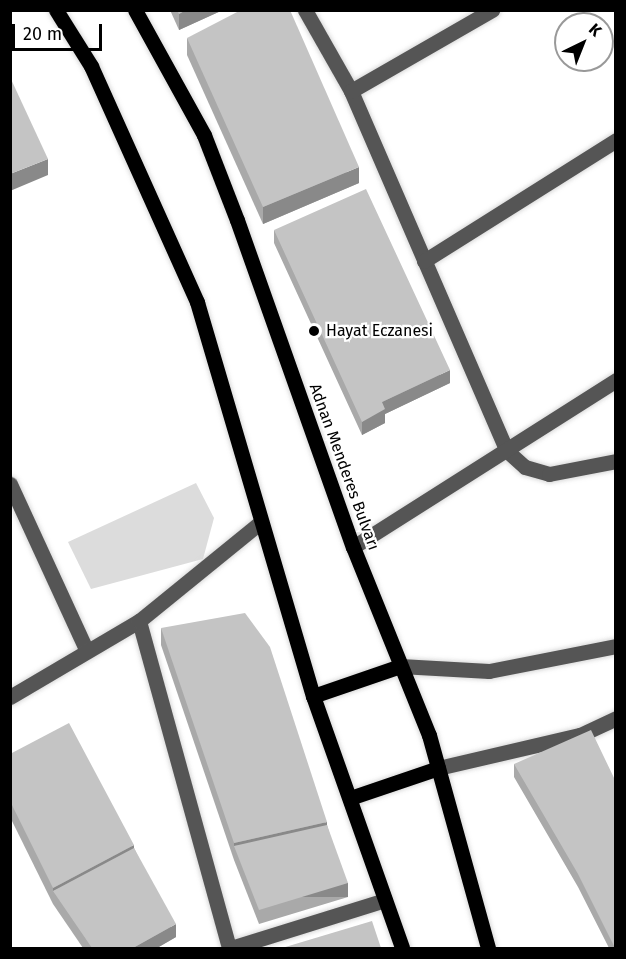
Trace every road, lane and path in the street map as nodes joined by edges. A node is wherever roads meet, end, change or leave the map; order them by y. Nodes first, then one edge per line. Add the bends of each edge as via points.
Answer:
1 (56, 10) edge
2 (135, 10) edge
3 (305, 10) edge
4 (492, 10) edge
5 (351, 91) junction
6 (615, 140) edge
7 (424, 261) junction
8 (615, 380) edge
9 (506, 450) junction
10 (615, 461) edge
11 (10, 484) edge
12 (261, 522) junction
13 (352, 547) junction
14 (139, 621) junction
15 (615, 646) edge
16 (86, 649) junction
17 (400, 666) junction
18 (313, 696) junction
19 (10, 697) edge
20 (615, 718) edge
21 (438, 768) junction
22 (350, 798) junction
23 (385, 900) junction
24 (230, 948) edge
25 (402, 948) edge
26 (488, 948) edge

1 - 12 main road via 91,66 197,302
2 - 13 main road, Adnan Menderes Bulvarı via 204,135
3 - 5 street
4 - 5 street
5 - 7 street
6 - 7 street
7 - 9 street
8 - 9 street
9 - 10 street via 525,467 549,474
9 - 13 street
11 - 16 street
12 - 14 street
12 - 18 main road
13 - 17 main road, Adnan Menderes Bulvarı
14 - 16 street
14 - 24 street
15 - 17 street via 489,670
16 - 19 street
17 - 18 main road
17 - 21 main road, Adnan Menderes Bulvarı
18 - 22 main road
20 - 21 street via 580,735
21 - 22 main road
21 - 26 main road, Adnan Menderes Bulvarı
22 - 23 main road
23 - 24 street
23 - 25 main road

